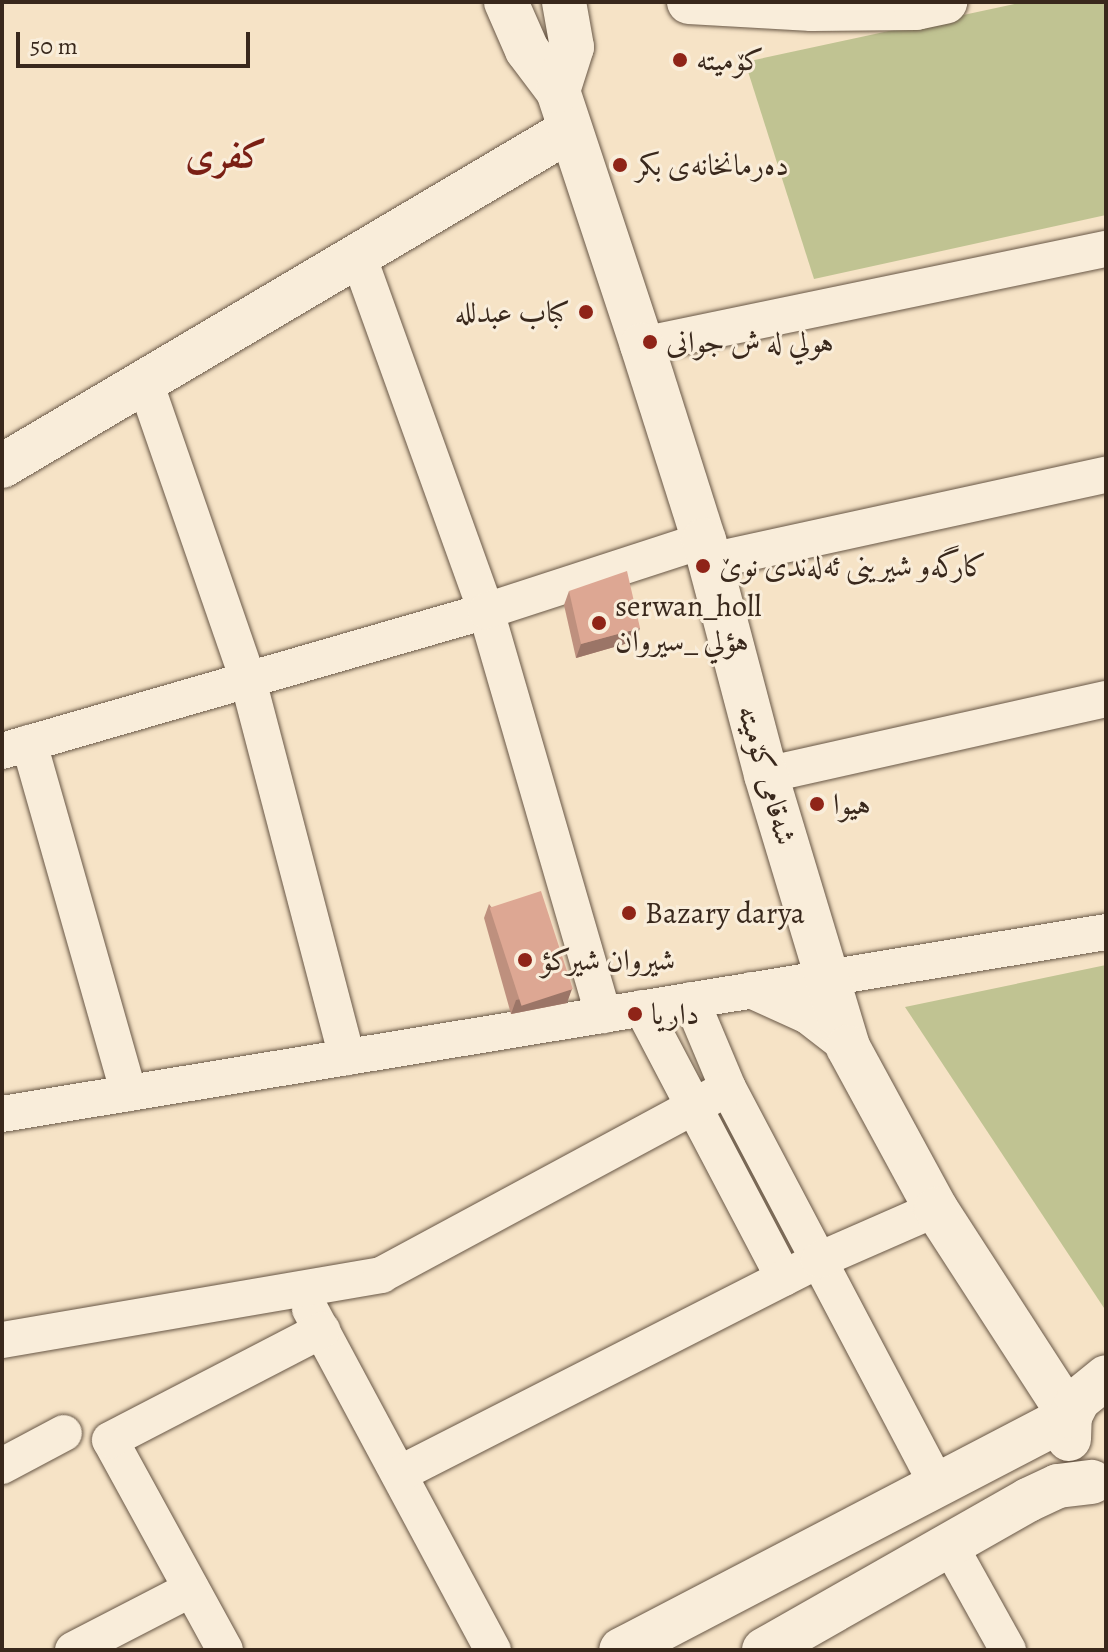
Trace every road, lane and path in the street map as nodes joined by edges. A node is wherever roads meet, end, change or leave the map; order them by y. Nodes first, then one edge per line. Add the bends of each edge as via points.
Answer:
1 (506, 2) edge
2 (564, 2) edge
3 (689, 2) edge
4 (945, 2) edge
5 (564, 111) junction
6 (1106, 249) edge
7 (359, 258) junction
8 (642, 345) junction
9 (145, 382) junction
10 (2, 466) edge
11 (1106, 475) edge
12 (707, 550) junction
13 (486, 611) junction
14 (248, 680) junction
15 (1106, 699) edge
16 (16, 747) edge
17 (766, 775) junction
18 (1106, 932) edge
19 (827, 978) junction
20 (751, 990) junction
21 (691, 1000) junction
22 (642, 1008) junction
23 (603, 1015) junction
24 (848, 1047) junction
25 (347, 1057) junction
26 (728, 1088) junction
27 (129, 1093) junction
28 (691, 1107) junction
29 (2, 1114) edge
30 (936, 1209) junction
31 (819, 1260) junction
32 (784, 1278) junction
33 (300, 1290) junction
34 (322, 1330) junction
35 (2, 1340) edge
36 (1106, 1377) edge
37 (1070, 1416) junction
38 (64, 1433) dead end
39 (2, 1466) edge
40 (399, 1474) junction
41 (937, 1485) junction
42 (1099, 1486) edge
43 (949, 1544) junction
44 (191, 1589) junction
45 (73, 1650) edge
46 (225, 1650) edge
47 (493, 1650) edge
48 (621, 1650) edge
49 (764, 1650) edge
50 (1008, 1650) edge

1 - 5 main road, شەقامی کۆمیتە via 527,50
2 - 5 main road via 572,47
3 - 4 main road via 812,9 916,8
5 - 7 main road
5 - 8 main road, شەقامی کۆمیتە
6 - 8 street
7 - 9 main road
7 - 13 street
8 - 12 main road, شەقامی کۆمیتە
9 - 10 main road
9 - 14 street
11 - 12 street
12 - 13 street
12 - 17 main road, شەقامی کۆمیتە
13 - 14 street
13 - 23 street
14 - 16 street
14 - 25 street
15 - 17 street
16 - 27 street
17 - 19 main road, شەقامی کۆمیتە
18 - 19 street
19 - 20 street
19 - 24 main road, شەقامی کۆمیتە
20 - 21 street
20 - 24 street via 808,1016
21 - 22 street
21 - 26 street
22 - 23 street
22 - 28 street
23 - 25 street
24 - 30 main road, شەقامی کۆمیتە
25 - 27 street
26 - 28 street
26 - 31 street
27 - 29 street
28 - 32 street
28 - 33 street via 381,1275
30 - 31 street
30 - 37 main road, شەقامی کۆمیتە
31 - 32 street
31 - 41 street
32 - 40 street
33 - 34 street
33 - 35 street
34 - 40 street
34 - 44 street via 110,1440
36 - 37 main road via 1090,1387
37 - 41 main road
37 - 42 main road via 1071,1453
38 - 39 street
40 - 47 street
41 - 48 main road
42 - 43 main road via 1043,1493
43 - 49 main road
43 - 50 street
44 - 45 street
44 - 46 street

